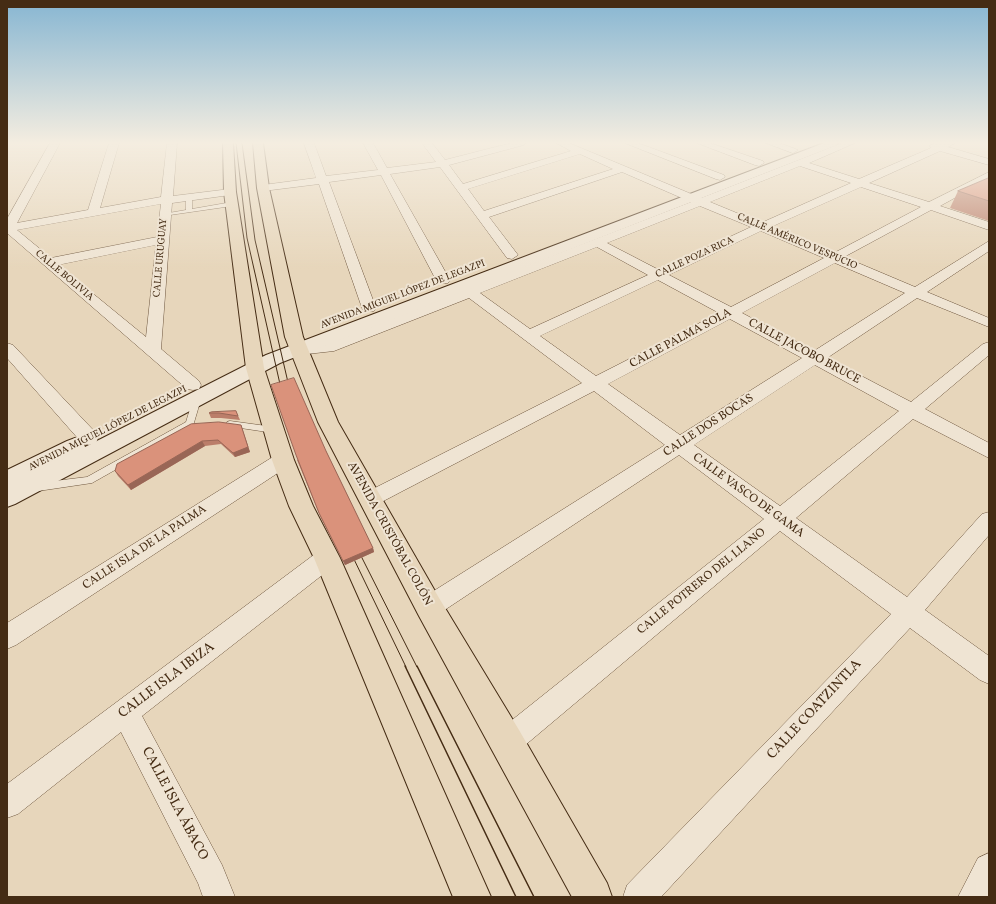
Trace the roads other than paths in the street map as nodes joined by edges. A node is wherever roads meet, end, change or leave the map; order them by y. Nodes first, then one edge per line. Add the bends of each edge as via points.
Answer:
1 (31, 185) edge
2 (101, 185) edge
3 (168, 185) edge
4 (230, 185) edge
5 (284, 185) edge
6 (324, 185) edge
7 (391, 185) edge
8 (458, 185) edge
9 (469, 185) edge
10 (573, 185) edge
11 (661, 185) edge
12 (708, 185) edge
13 (721, 185) edge
14 (728, 185) edge
15 (855, 185) edge
16 (867, 185) edge
17 (970, 185) edge
18 (263, 188) joint
19 (460, 188) junction
20 (189, 197) junction
21 (690, 197) junction
22 (231, 198) junction
23 (166, 200) junction
24 (930, 206) junction
25 (189, 211) junction
26 (93, 213) junction
27 (165, 215) junction
28 (482, 215) junction
29 (989, 226) edge
30 (762, 227) junction
31 (8, 228) edge
32 (163, 240) junction
33 (597, 242) junction
34 (989, 245) edge
35 (512, 255) junction
36 (834, 257) junction
37 (47, 263) junction
38 (658, 275) junction
39 (443, 280) junction
40 (470, 292) junction
41 (917, 292) junction
42 (369, 308) junction
43 (731, 313) junction
44 (989, 323) edge
45 (528, 335) junction
46 (296, 343) junction
47 (989, 347) edge
48 (7, 348) edge
49 (153, 349) junction
50 (814, 359) junction
51 (254, 361) junction
52 (594, 384) junction
53 (195, 392) junction
54 (913, 410) junction
55 (221, 422) edge
56 (274, 430) junction
57 (89, 438) junction
58 (679, 446) junction
59 (989, 451) edge
60 (283, 460) junction
61 (13, 489) edge
62 (370, 500) junction
63 (779, 519) junction
64 (989, 520) edge
65 (327, 558) junction
66 (428, 607) junction
67 (908, 612) junction
68 (7, 637) edge
69 (989, 671) edge
70 (126, 713) junction
71 (507, 742) junction
72 (7, 803) edge
73 (989, 869) edge
74 (219, 897) edge
75 (472, 897) edge
76 (593, 897) edge
77 (639, 897) edge
78 (974, 897) edge

1 - 31 street
2 - 26 street
3 - 23 street, CALLE URUGUAY
4 - 22 main road
5 - 18 street
6 - 42 street
7 - 39 street
8 - 19 street
9 - 19 street
10 - 28 street
11 - 21 street, CALLE AMÉRICO VESPUCIO
12 - 21 main road, AVENIDA MIGUEL LÓPEZ DE LEGAZPI
13 - 21 main road, AVENIDA MIGUEL LÓPEZ DE LEGAZPI
14 - 21 street, AVENIDA MIGUEL LÓPEZ DE LEGAZPI
15 - 30 street, CALLE POZA RICA
16 - 24 street
17 - 24 street, CALLE PALMA SOLA
18 - 46 main road, AVENIDA CRISTÓBAL COLÓN
19 - 28 street
20 - 22 street
20 - 23 street
20 - 25 lane
21 - 30 street, CALLE AMÉRICO VESPUCIO
21 - 33 street, AVENIDA MIGUEL LÓPEZ DE LEGAZPI
21 - 35 main road, AVENIDA MIGUEL LÓPEZ DE LEGAZPI
21 - 46 main road, AVENIDA MIGUEL LÓPEZ DE LEGAZPI
22 - 25 lane
22 - 51 main road
23 - 26 street
23 - 27 street, CALLE URUGUAY
24 - 29 street
24 - 36 street, CALLE PALMA SOLA
25 - 27 lane
26 - 31 street
27 - 32 street, CALLE URUGUAY
28 - 35 street
30 - 36 street, CALLE AMÉRICO VESPUCIO
30 - 38 street, CALLE POZA RICA
31 - 37 street, CALLE BOLIVIA
32 - 37 street
32 - 49 street, CALLE URUGUAY
33 - 38 street, CALLE JACOBO BRUCE
33 - 40 street, AVENIDA MIGUEL LÓPEZ DE LEGAZPI
34 - 41 street, CALLE DOS BOCAS
35 - 39 main road, AVENIDA MIGUEL LÓPEZ DE LEGAZPI
36 - 41 street, CALLE AMÉRICO VESPUCIO
36 - 43 street, CALLE PALMA SOLA
37 - 49 street, CALLE BOLIVIA
38 - 43 street, CALLE JACOBO BRUCE
38 - 45 street, CALLE POZA RICA
39 - 42 main road, AVENIDA MIGUEL LÓPEZ DE LEGAZPI
40 - 45 street, CALLE VASCO DE GAMA
40 - 46 street, AVENIDA MIGUEL LÓPEZ DE LEGAZPI via 328,348
41 - 44 street, CALLE AMÉRICO VESPUCIO
41 - 50 street, CALLE DOS BOCAS
42 - 46 main road, AVENIDA MIGUEL LÓPEZ DE LEGAZPI
43 - 50 street, CALLE JACOBO BRUCE
43 - 52 street, CALLE PALMA SOLA
45 - 52 street, CALLE VASCO DE GAMA
46 - 51 main road, AVENIDA MIGUEL LÓPEZ DE LEGAZPI
46 - 62 main road, AVENIDA CRISTÓBAL COLÓN via 328,422
47 - 54 street, CALLE POTRERO DEL LLANO
48 - 57 street
49 - 53 street, CALLE BOLIVIA
50 - 54 street, CALLE JACOBO BRUCE
50 - 58 street, CALLE DOS BOCAS
51 - 53 main road, AVENIDA MIGUEL LÓPEZ DE LEGAZPI
51 - 56 main road
52 - 58 street, CALLE VASCO DE GAMA
52 - 62 street, CALLE PALMA SOLA
53 - 57 main road, AVENIDA MIGUEL LÓPEZ DE LEGAZPI
53 - 61 main road, AVENIDA MIGUEL LÓPEZ DE LEGAZPI
53 - 61 lane via 194,424 89,480
54 - 59 street, CALLE JACOBO BRUCE
54 - 63 street, CALLE POTRERO DEL LLANO
55 - 56 lane
56 - 60 main road
57 - 61 main road, AVENIDA MIGUEL LÓPEZ DE LEGAZPI
58 - 63 street, CALLE VASCO DE GAMA
58 - 66 street, CALLE DOS BOCAS
60 - 65 main road via 301,506
60 - 68 street, CALLE ISLA DE LA PALMA
62 - 66 main road, AVENIDA CRISTÓBAL COLÓN
63 - 67 street, CALLE VASCO DE GAMA
63 - 71 street, CALLE POTRERO DEL LLANO
64 - 67 street, CALLE COATZINTLA
65 - 70 street, CALLE ISLA IBIZA
65 - 75 main road
66 - 71 main road, AVENIDA CRISTÓBAL COLÓN
67 - 69 street, CALLE VASCO DE GAMA
67 - 77 street, CALLE COATZINTLA
70 - 72 street, CALLE ISLA IBIZA
70 - 74 street, CALLE ISLA ÁBACO via 211,876
71 - 76 main road, AVENIDA CRISTÓBAL COLÓN
73 - 78 street

